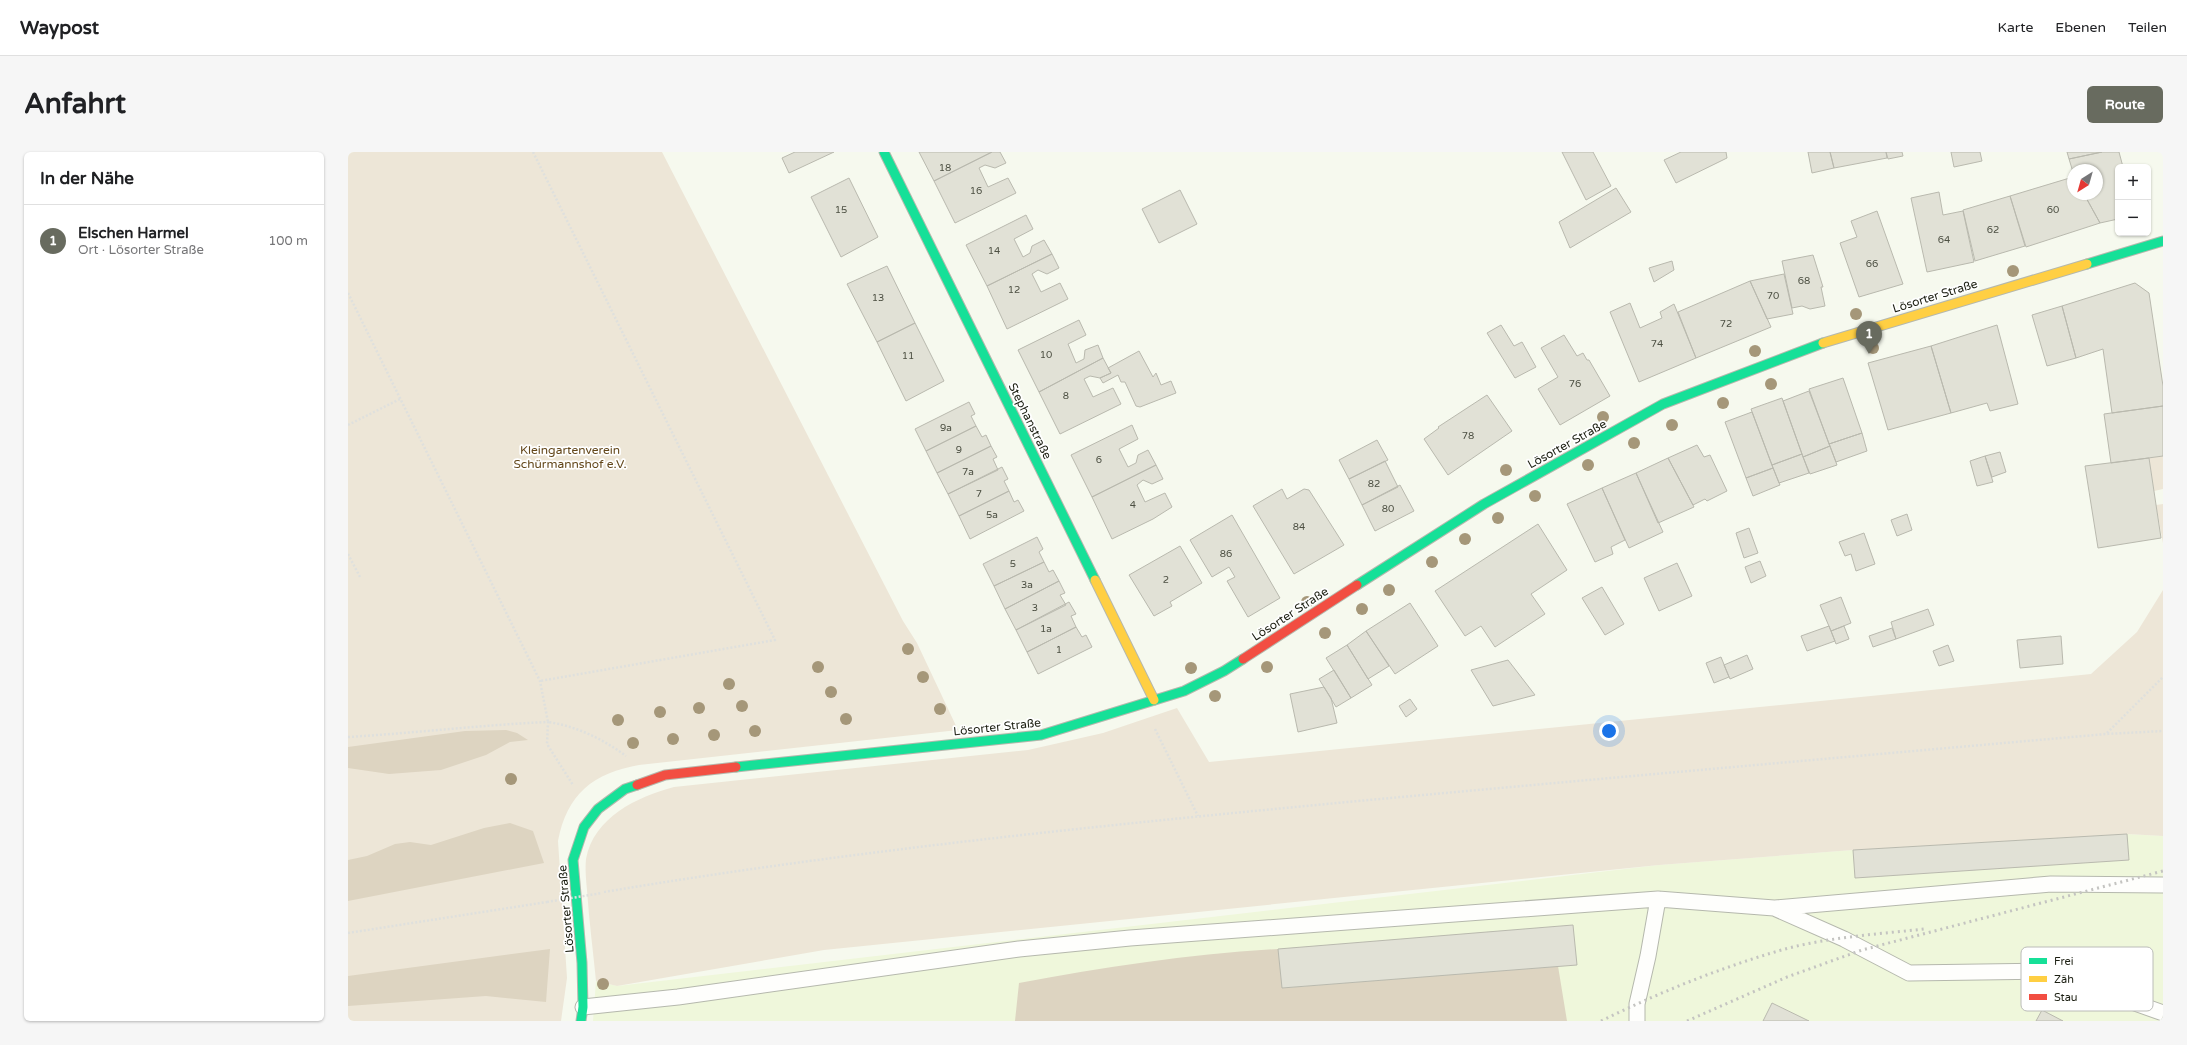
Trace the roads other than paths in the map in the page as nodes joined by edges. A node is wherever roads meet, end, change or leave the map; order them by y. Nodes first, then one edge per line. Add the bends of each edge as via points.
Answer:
1 (884, 152) edge
2 (2163, 241) edge
3 (1154, 700) junction
4 (2163, 885) edge
5 (1658, 899) junction
6 (1774, 908) junction
7 (2021, 971) edge
8 (2153, 1009) edge
9 (2163, 1013) edge
10 (582, 1014) edge
11 (1637, 1021) edge

1 - 3 street, Stephanstraße
2 - 3 street, Lösorter Straße via 1823,342 1663,404 1484,504 1224,671 1184,691
3 - 10 street, Lösorter Straße via 1041,736 904,748 665,775 625,789 598,810 584,827 573,860 582,963
4 - 6 lane via 2051,884
5 - 6 lane
5 - 10 lane via 1130,938 1019,949 678,997
5 - 11 lane via 1637,1004
6 - 7 lane via 1844,939 1909,973
8 - 9 lane

